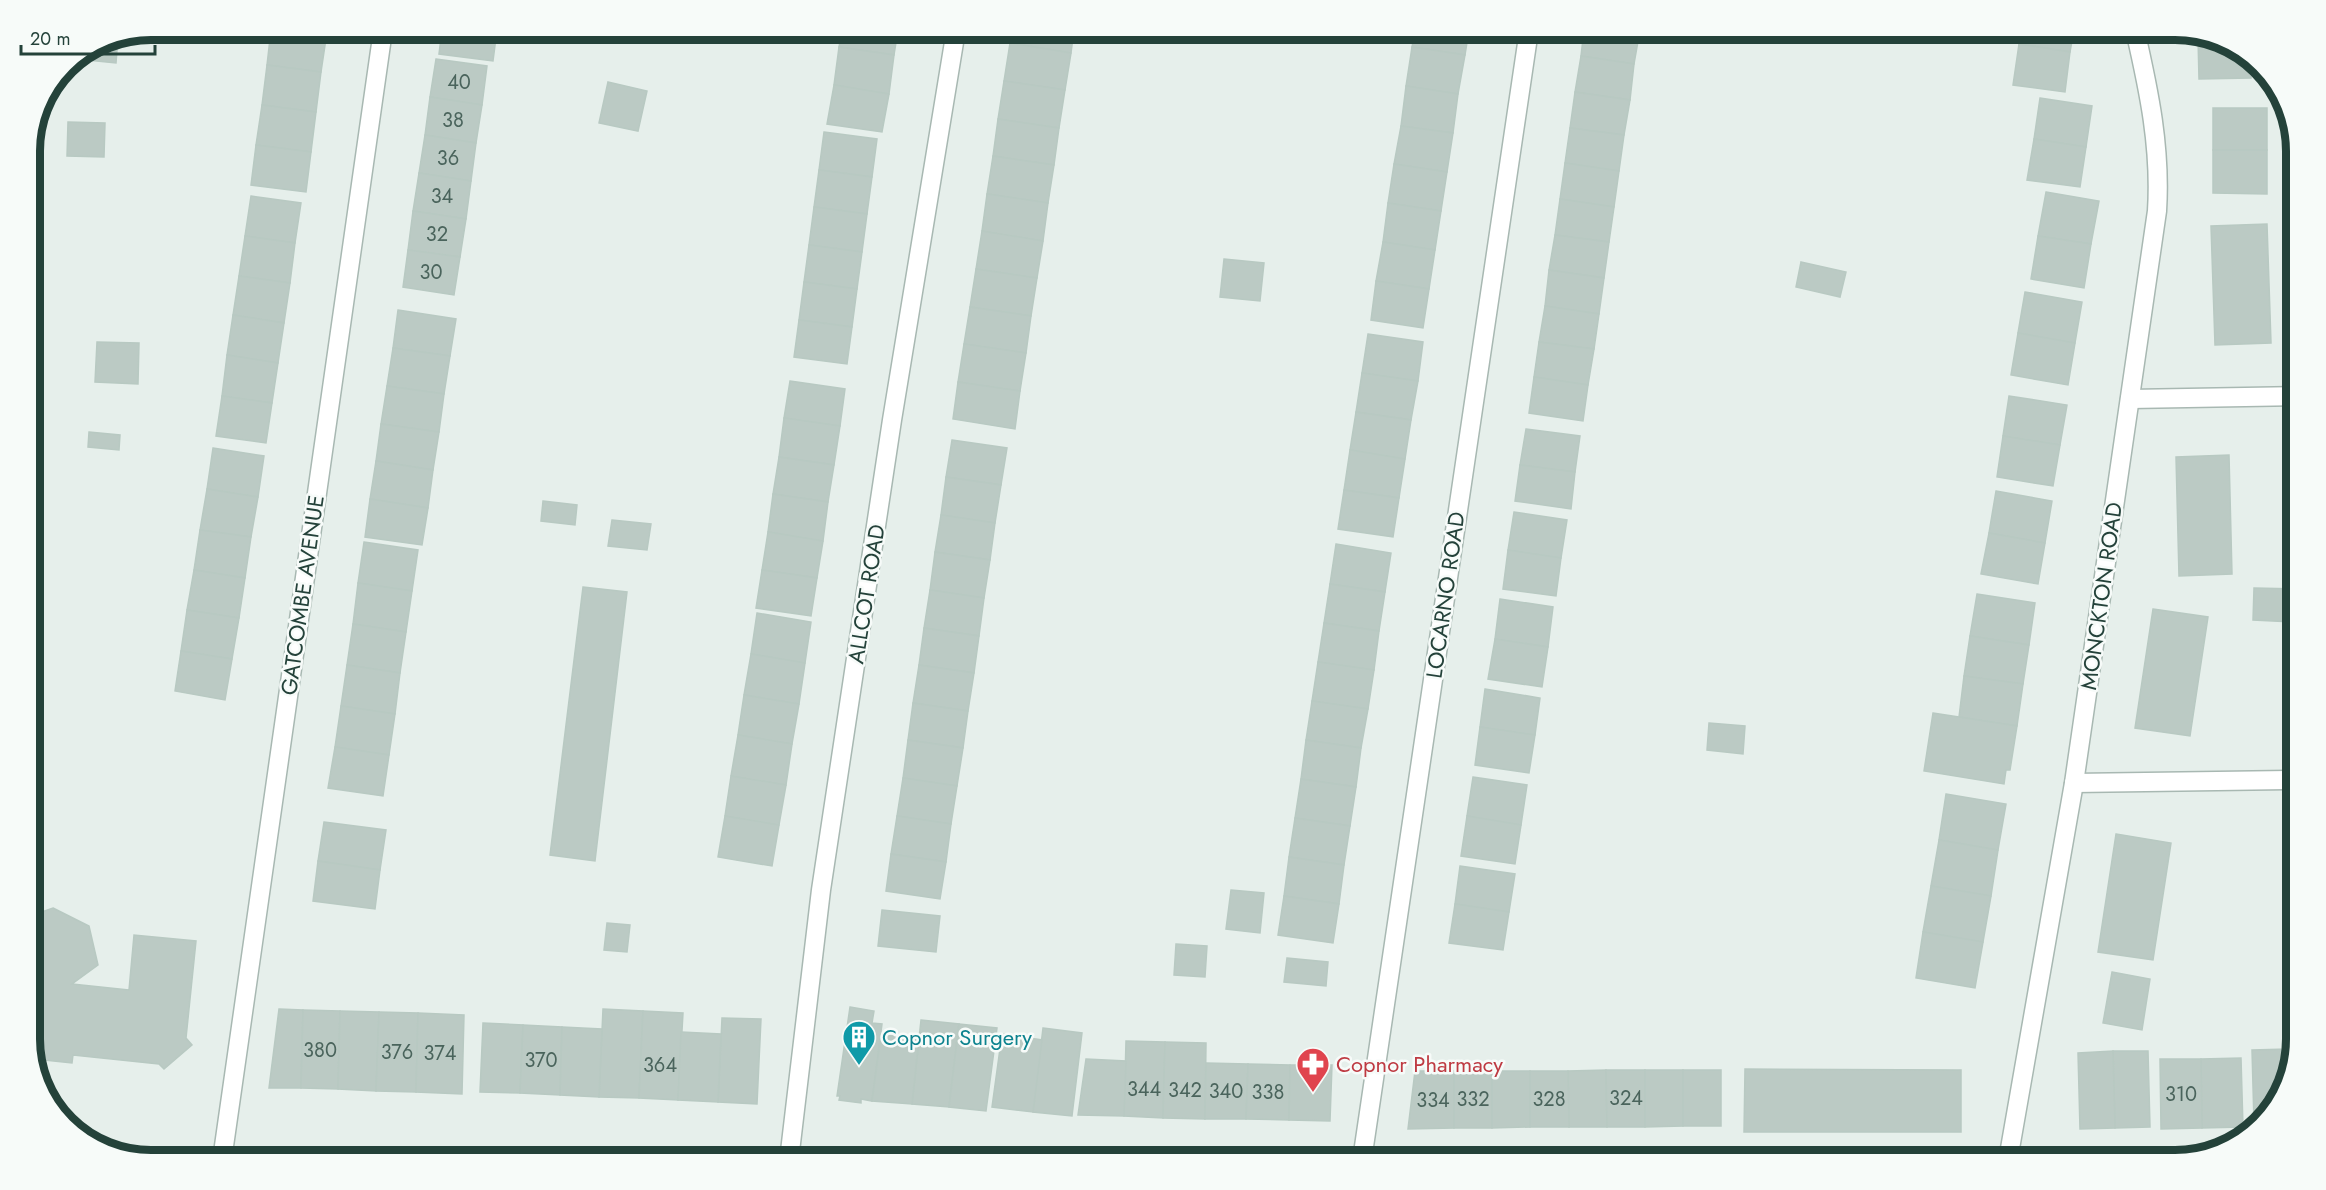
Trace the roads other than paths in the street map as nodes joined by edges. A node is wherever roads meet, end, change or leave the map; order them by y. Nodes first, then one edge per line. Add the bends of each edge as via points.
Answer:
1 (382, 40) edge
2 (954, 40) edge
3 (1528, 40) edge
4 (2137, 40) edge
5 (2285, 396) edge
6 (2130, 399) junction
7 (2286, 780) edge
8 (2073, 783) junction
9 (223, 1150) edge
10 (790, 1150) edge
11 (1363, 1150) edge
12 (2010, 1150) edge

1 - 9 street, GATCOMBE AVENUE
2 - 10 street, ALLCOT ROAD via 825,867
3 - 11 street, LOCARNO ROAD
4 - 6 street, MONCKTON ROAD via 2160,169
5 - 6 street
6 - 8 street, MONCKTON ROAD
7 - 8 street
8 - 12 street, MONCKTON ROAD

